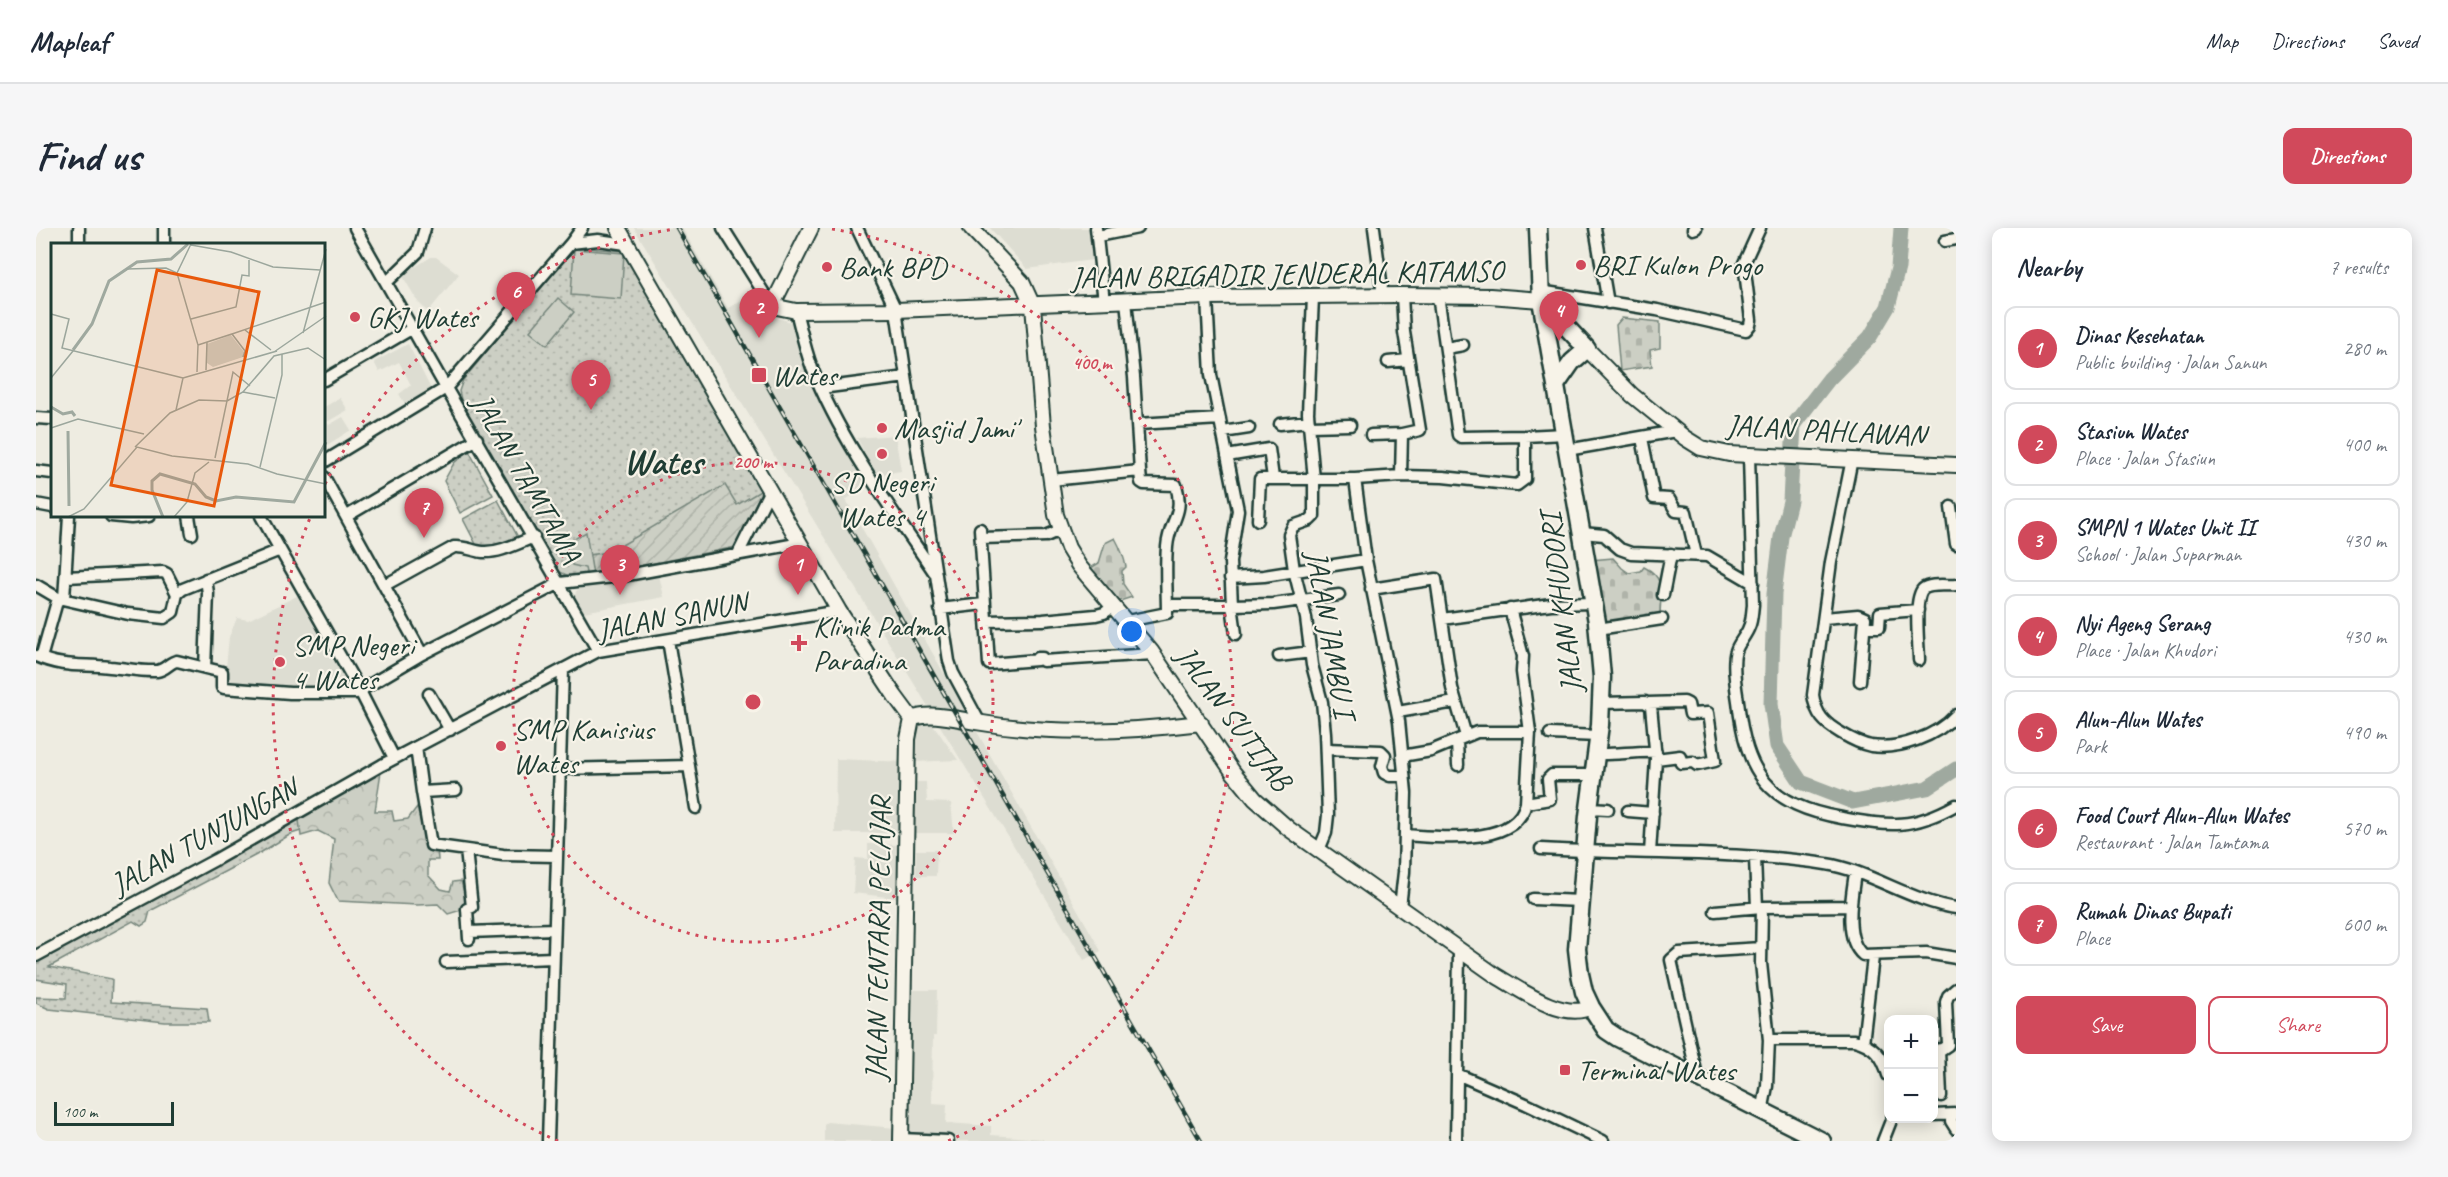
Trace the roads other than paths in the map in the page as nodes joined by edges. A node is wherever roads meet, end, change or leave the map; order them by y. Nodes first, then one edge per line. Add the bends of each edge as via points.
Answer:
1 (355, 228) edge
2 (425, 228) edge
3 (582, 228) edge
4 (618, 228) edge
5 (723, 228) edge
6 (811, 228) edge
7 (857, 228) edge
8 (971, 228) edge
9 (1138, 228) edge
10 (1374, 228) edge
11 (1595, 228) edge
12 (1760, 228) edge
13 (1541, 229) edge
14 (1097, 232) edge
15 (571, 243) junction
16 (626, 244) junction
17 (387, 282) junction
18 (1402, 295) junction
19 (1438, 295) junction
20 (1383, 296) junction
21 (1540, 296) junction
22 (1207, 297) junction
23 (1313, 297) junction
24 (1126, 301) junction
25 (1104, 302) junction
26 (1608, 303) junction
27 (772, 306) junction
28 (1033, 306) junction
29 (896, 310) junction
30 (795, 311) junction
31 (412, 328) junction
32 (1463, 345) dead end
33 (1446, 348) junction
34 (1587, 349) junction
35 (1408, 360) junction
36 (1388, 362) dead end
37 (906, 377) junction
38 (326, 379) edge
39 (1556, 385) junction
40 (446, 388) junction
41 (821, 388) junction
42 (36, 418) edge
43 (51, 419) edge
44 (1220, 419) junction
45 (1309, 423) junction
46 (1137, 424) junction
47 (1280, 424) dead end
48 (1350, 425) dead end
49 (1249, 428) dead end
50 (1676, 431) junction
51 (1223, 432) junction
52 (1402, 434) junction
53 (1371, 435) dead end
54 (1525, 436) junction
55 (1642, 438) junction
56 (477, 439) junction
57 (1566, 442) junction
58 (1750, 454) junction
59 (1227, 456) junction
60 (1852, 459) junction
61 (326, 461) edge
62 (1956, 465) edge
63 (36, 471) edge
64 (1140, 471) junction
65 (51, 473) edge
66 (1401, 476) junction
67 (1274, 478) junction
68 (1355, 479) junction
69 (326, 480) edge
70 (1051, 480) junction
71 (1314, 480) junction
72 (770, 490) junction
73 (36, 504) edge
74 (51, 507) edge
75 (1952, 507) dead end
76 (347, 516) junction
77 (69, 518) edge
78 (190, 518) edge
79 (262, 518) edge
80 (1258, 520) dead end
81 (1060, 530) junction
82 (1582, 533) junction
83 (192, 534) dead end
84 (534, 537) junction
85 (801, 543) junction
86 (1956, 544) edge
87 (280, 550) junction
88 (738, 554) junction
89 (1671, 554) junction
90 (1696, 555) junction
91 (1365, 560) junction
92 (1294, 570) junction
93 (936, 574) junction
94 (67, 578) junction
95 (1230, 578) junction
96 (206, 579) junction
97 (560, 583) junction
98 (1753, 583) junction
99 (36, 585) edge
100 (385, 585) junction
101 (1956, 585) edge
102 (1371, 590) junction
103 (177, 594) junction
104 (1339, 595) dead end
105 (1663, 595) dead end
106 (61, 599) junction
107 (1302, 599) junction
108 (1594, 603) junction
109 (984, 604) junction
110 (1167, 605) junction
111 (1232, 605) junction
112 (1114, 606) junction
113 (940, 609) junction
114 (1510, 609) junction
115 (1918, 610) junction
116 (839, 611) junction
117 (1824, 618) junction
118 (1442, 619) junction
119 (1662, 619) dead end
120 (986, 621) junction
121 (1126, 621) junction
122 (1866, 627) junction
123 (1598, 629) junction
124 (1236, 634) dead end
125 (668, 640) junction
126 (598, 651) junction
127 (1311, 652) junction
128 (422, 654) junction
129 (1152, 654) junction
130 (1279, 656) dead end
131 (38, 657) edge
132 (1919, 660) dead end
133 (205, 668) junction
134 (564, 669) junction
135 (1860, 681) dead end
136 (360, 691) junction
137 (429, 694) dead end
138 (1455, 702) junction
139 (1601, 703) junction
140 (1648, 703) junction
141 (1398, 712) junction
142 (1956, 715) edge
143 (912, 719) junction
144 (980, 723) junction
145 (1201, 723) junction
146 (450, 730) junction
147 (1530, 732) junction
148 (1550, 734) dead end
149 (1598, 736) junction
150 (1462, 738) junction
151 (416, 747) junction
152 (1326, 750) junction
153 (1596, 754) junction
154 (1402, 756) junction
155 (1656, 756) junction
156 (394, 758) junction
157 (1458, 765) dead end
158 (689, 766) junction
159 (560, 769) junction
160 (1593, 775) junction
161 (1404, 776) junction
162 (456, 790) dead end
163 (422, 792) junction
164 (1526, 803) junction
165 (1956, 805) edge
166 (696, 808) dead end
167 (1589, 808) junction
168 (1608, 809) dead end
169 (1629, 811) dead end
170 (1653, 813) junction
171 (1405, 835) junction
172 (1541, 849) dead end
173 (466, 850) junction
174 (1318, 850) junction
175 (1585, 852) junction
176 (1650, 853) junction
177 (557, 856) junction
178 (1755, 858) junction
179 (1855, 873) junction
180 (1533, 899) dead end
181 (1581, 901) junction
182 (1851, 906) junction
183 (1400, 907) junction
184 (1760, 907) junction
185 (1956, 908) edge
186 (1715, 911) dead end
187 (554, 929) junction
188 (1761, 948) junction
189 (1459, 951) junction
190 (36, 956) edge
191 (1873, 957) junction
192 (553, 958) junction
193 (1956, 958) edge
194 (446, 963) dead end
195 (1956, 989) edge
196 (1591, 1007) junction
197 (1769, 1040) junction
198 (1863, 1042) junction
199 (1938, 1049) edge
200 (1884, 1053) edge
201 (1938, 1068) edge
202 (1457, 1074) junction
203 (1698, 1080) junction
204 (1941, 1096) dead end
205 (1762, 1112) junction
206 (1954, 1114) edge
207 (1938, 1115) edge
208 (1890, 1123) edge
209 (1956, 1129) edge
210 (901, 1140) edge
211 (1598, 1140) edge
212 (548, 1141) edge
213 (948, 1141) edge
214 (1456, 1141) edge
215 (1822, 1141) edge
216 (1882, 1141) edge

1 - 17 street
2 - 17 street via 418,252
3 - 15 street, JALAN TAMTAMA
4 - 16 main road
5 - 27 street
6 - 27 main road
7 - 29 street
8 - 28 main road via 1022,282
9 - 14 street
10 - 20 street
11 - 26 street
12 - 26 street via 1744,263 1749,329
13 - 21 highway, JALAN KHUDORI
14 - 25 street
15 - 16 street via 598,240
15 - 40 street, JALAN TAMTAMA
16 - 72 main road
17 - 31 street
18 - 19 main road, JALAN BRIGADIR JENDERAL KATAMSO
18 - 20 main road, JALAN BRIGADIR JENDERAL KATAMSO
18 - 35 street
19 - 21 main road, JALAN BRIGADIR JENDERAL KATAMSO
19 - 33 street
20 - 23 main road, JALAN BRIGADIR JENDERAL KATAMSO
21 - 26 street
21 - 34 highway, JALAN PAHLAWAN
21 - 39 highway, JALAN KHUDORI
22 - 23 main road, JALAN BRIGADIR JENDERAL KATAMSO
22 - 24 main road, JALAN BRIGADIR JENDERAL KATAMSO
22 - 44 street via 1210,368
23 - 45 street, JALAN JAMBU I
24 - 25 main road, JALAN BRIGADIR JENDERAL KATAMSO
24 - 46 street
25 - 28 main road, JALAN BRIGADIR JENDERAL KATAMSO
27 - 30 main road, JALAN BRIGADIR JENDERAL KATAMSO
28 - 29 main road, JALAN BRIGADIR JENDERAL KATAMSO
28 - 70 main road, JALAN SUTIJAB
29 - 30 main road, JALAN BRIGADIR JENDERAL KATAMSO
29 - 37 street
30 - 41 street
31 - 38 street
31 - 40 street
32 - 33 street
33 - 54 street via 1458,436
34 - 39 highway
34 - 50 main road, JALAN PAHLAWAN
35 - 36 street
35 - 52 street via 1420,431
37 - 41 street
37 - 93 street
39 - 57 highway, JALAN KHUDORI
40 - 56 street, JALAN TAMTAMA
40 - 61 street
41 - 93 street via 880,494
42 - 43 street
44 - 46 street
44 - 51 street
45 - 47 street
45 - 48 street
45 - 71 street, JALAN JAMBU I
46 - 64 street
49 - 51 street
50 - 55 street
50 - 58 main road, JALAN PAHLAWAN via 1719,453
51 - 59 street
52 - 53 street
52 - 66 street
54 - 57 street
54 - 66 street via 1525,479 1517,485
55 - 57 street
55 - 90 street via 1654,498 1669,499 1676,511 1686,512
56 - 76 street
56 - 84 street, JALAN TAMTAMA
57 - 82 highway, JALAN KHUDORI
58 - 60 main road, JALAN PAHLAWAN
58 - 98 street
59 - 67 street via 1269,449
59 - 95 street via 1238,510
60 - 62 main road, JALAN PAHLAWAN
60 - 117 street
63 - 65 street
64 - 70 street
64 - 110 street via 1142,483 1176,484 1179,497 1179,513 1166,548
66 - 68 street
67 - 71 street
67 - 80 street via 1259,481
68 - 71 street
68 - 91 street
69 - 76 street
70 - 81 main road, JALAN SUTIJAB
71 - 92 street, JALAN JAMBU I via 1314,516 1290,529
72 - 85 main road
72 - 88 street
73 - 74 street
75 - 86 street
76 - 100 street
77 - 94 street
78 - 83 street
79 - 87 street
81 - 109 street via 1046,536 981,534
81 - 112 main road, JALAN SUTIJAB via 1079,566
82 - 89 street via 1604,535 1625,552
82 - 108 highway, JALAN KHUDORI
84 - 97 street, JALAN TAMTAMA
84 - 100 street via 486,552 454,547
85 - 88 street
85 - 116 main road
87 - 96 street
87 - 136 street
88 - 97 street via 622,576
89 - 90 street
89 - 105 street
90 - 98 street via 1720,562
91 - 92 street
91 - 102 street
92 - 95 street
92 - 107 street, JALAN JAMBU I
93 - 113 street
94 - 103 street via 163,572
94 - 106 street
95 - 111 street
96 - 103 street
96 - 133 street
97 - 126 street, JALAN TAMTAMA
97 - 128 street
98 - 165 street via 1750,625 1736,652 1737,693 1744,746 1765,781 1788,801 1810,812 1886,825 1904,826
99 - 106 street
100 - 128 street
101 - 115 street via 1924,589
102 - 118 street via 1435,578
102 - 141 street
103 - 106 street via 173,612 164,618
104 - 107 street
106 - 131 street
107 - 111 street
107 - 127 street, JALAN JAMBU I
108 - 114 street
108 - 123 highway, JALAN KHUDORI
109 - 113 street
109 - 120 street
110 - 111 street
110 - 121 street via 1167,613
111 - 124 street
112 - 120 street via 1096,615
112 - 121 main road, JALAN SUTIJAB
113 - 144 street via 953,673
114 - 118 street
114 - 147 street via 1523,656
115 - 122 street via 1880,613 1879,627
115 - 132 street
116 - 125 street, JALAN SANUN
116 - 143 main road
117 - 122 street via 1863,615
117 - 142 street via 1813,695 1817,714 1830,727 1871,746 1894,746 1935,732
118 - 138 street
119 - 123 street
120 - 129 street via 989,664 1037,658 1043,661
121 - 129 main road, JALAN SUTIJAB
122 - 135 street
123 - 139 highway, JALAN KHUDORI
125 - 126 street, JALAN SANUN
125 - 158 street
126 - 134 street, JALAN SANUN
127 - 130 street
127 - 152 street, JALAN JAMBU I via 1322,702
128 - 136 street
129 - 145 main road, JALAN SUTIJAB
131 - 133 street via 77,667 158,671 175,661
133 - 136 street via 222,672 224,688 323,694
134 - 146 street, JALAN SANUN
134 - 159 street
136 - 156 street
137 - 146 street
138 - 141 street
138 - 150 street
139 - 140 street
139 - 149 highway, JALAN KHUDORI
140 - 155 street
140 - 155 street via 1684,702 1690,714 1708,713 1718,764 1681,763 1680,756
141 - 154 street
143 - 144 main road via 921,715
143 - 210 main road, JALAN TENTARA PELAJAR via 908,739
144 - 145 main road via 1081,732
145 - 174 main road, JALAN SUTIJAB via 1255,799
146 - 151 street, JALAN SANUN
147 - 150 street via 1477,732
147 - 164 street
148 - 149 street
149 - 153 highway, JALAN KHUDORI
150 - 154 street via 1431,751
150 - 157 street
151 - 156 street, JALAN SANUN
151 - 163 street
152 - 161 street via 1381,751 1385,755 1384,773
152 - 174 street, JALAN JAMBU I via 1328,816
153 - 155 street via 1620,756 1638,751
153 - 160 highway, JALAN KHUDORI
154 - 161 street
155 - 170 street
156 - 190 street, JALAN TUNJUNGAN
158 - 159 street
158 - 166 street
159 - 177 street
160 - 164 street via 1550,776 1550,799
160 - 167 highway, JALAN KHUDORI
161 - 171 street
162 - 163 street
163 - 173 street via 430,844
164 - 171 street via 1516,822 1477,836
167 - 168 street
167 - 175 highway, JALAN KHUDORI
169 - 170 street
170 - 176 street
171 - 183 street
172 - 175 street
173 - 177 street
173 - 187 street via 472,907 467,909 469,936
174 - 183 main road, JALAN SUTIJAB
175 - 176 street
175 - 181 highway, JALAN KHUDORI
176 - 178 street
177 - 187 street
178 - 179 street via 1828,864
178 - 184 street
179 - 182 street
179 - 185 street
180 - 181 street
181 - 196 highway, JALAN KHUDORI via 1578,957 1584,992
182 - 184 street
182 - 191 street via 1851,928 1858,952
183 - 189 main road, JALAN SUTIJAB
184 - 186 street
184 - 188 street
187 - 192 street
188 - 197 street
188 - 203 street via 1679,952 1671,960
189 - 196 main road, JALAN SUTIJAB via 1525,993 1557,1008 1575,1013
189 - 202 street
191 - 193 street via 1926,953
191 - 198 street
192 - 194 street
192 - 212 street
195 - 199 street via 1946,1002 1949,1043
196 - 203 highway, JALAN KHUDORI via 1606,1030
197 - 198 street
197 - 205 street
198 - 200 street
201 - 204 street
202 - 211 street
202 - 214 street
203 - 205 highway, JALAN KHUDORI
205 - 215 highway, JALAN KHUDORI
206 - 207 street
206 - 209 street via 1951,1121
208 - 216 street
210 - 213 street

